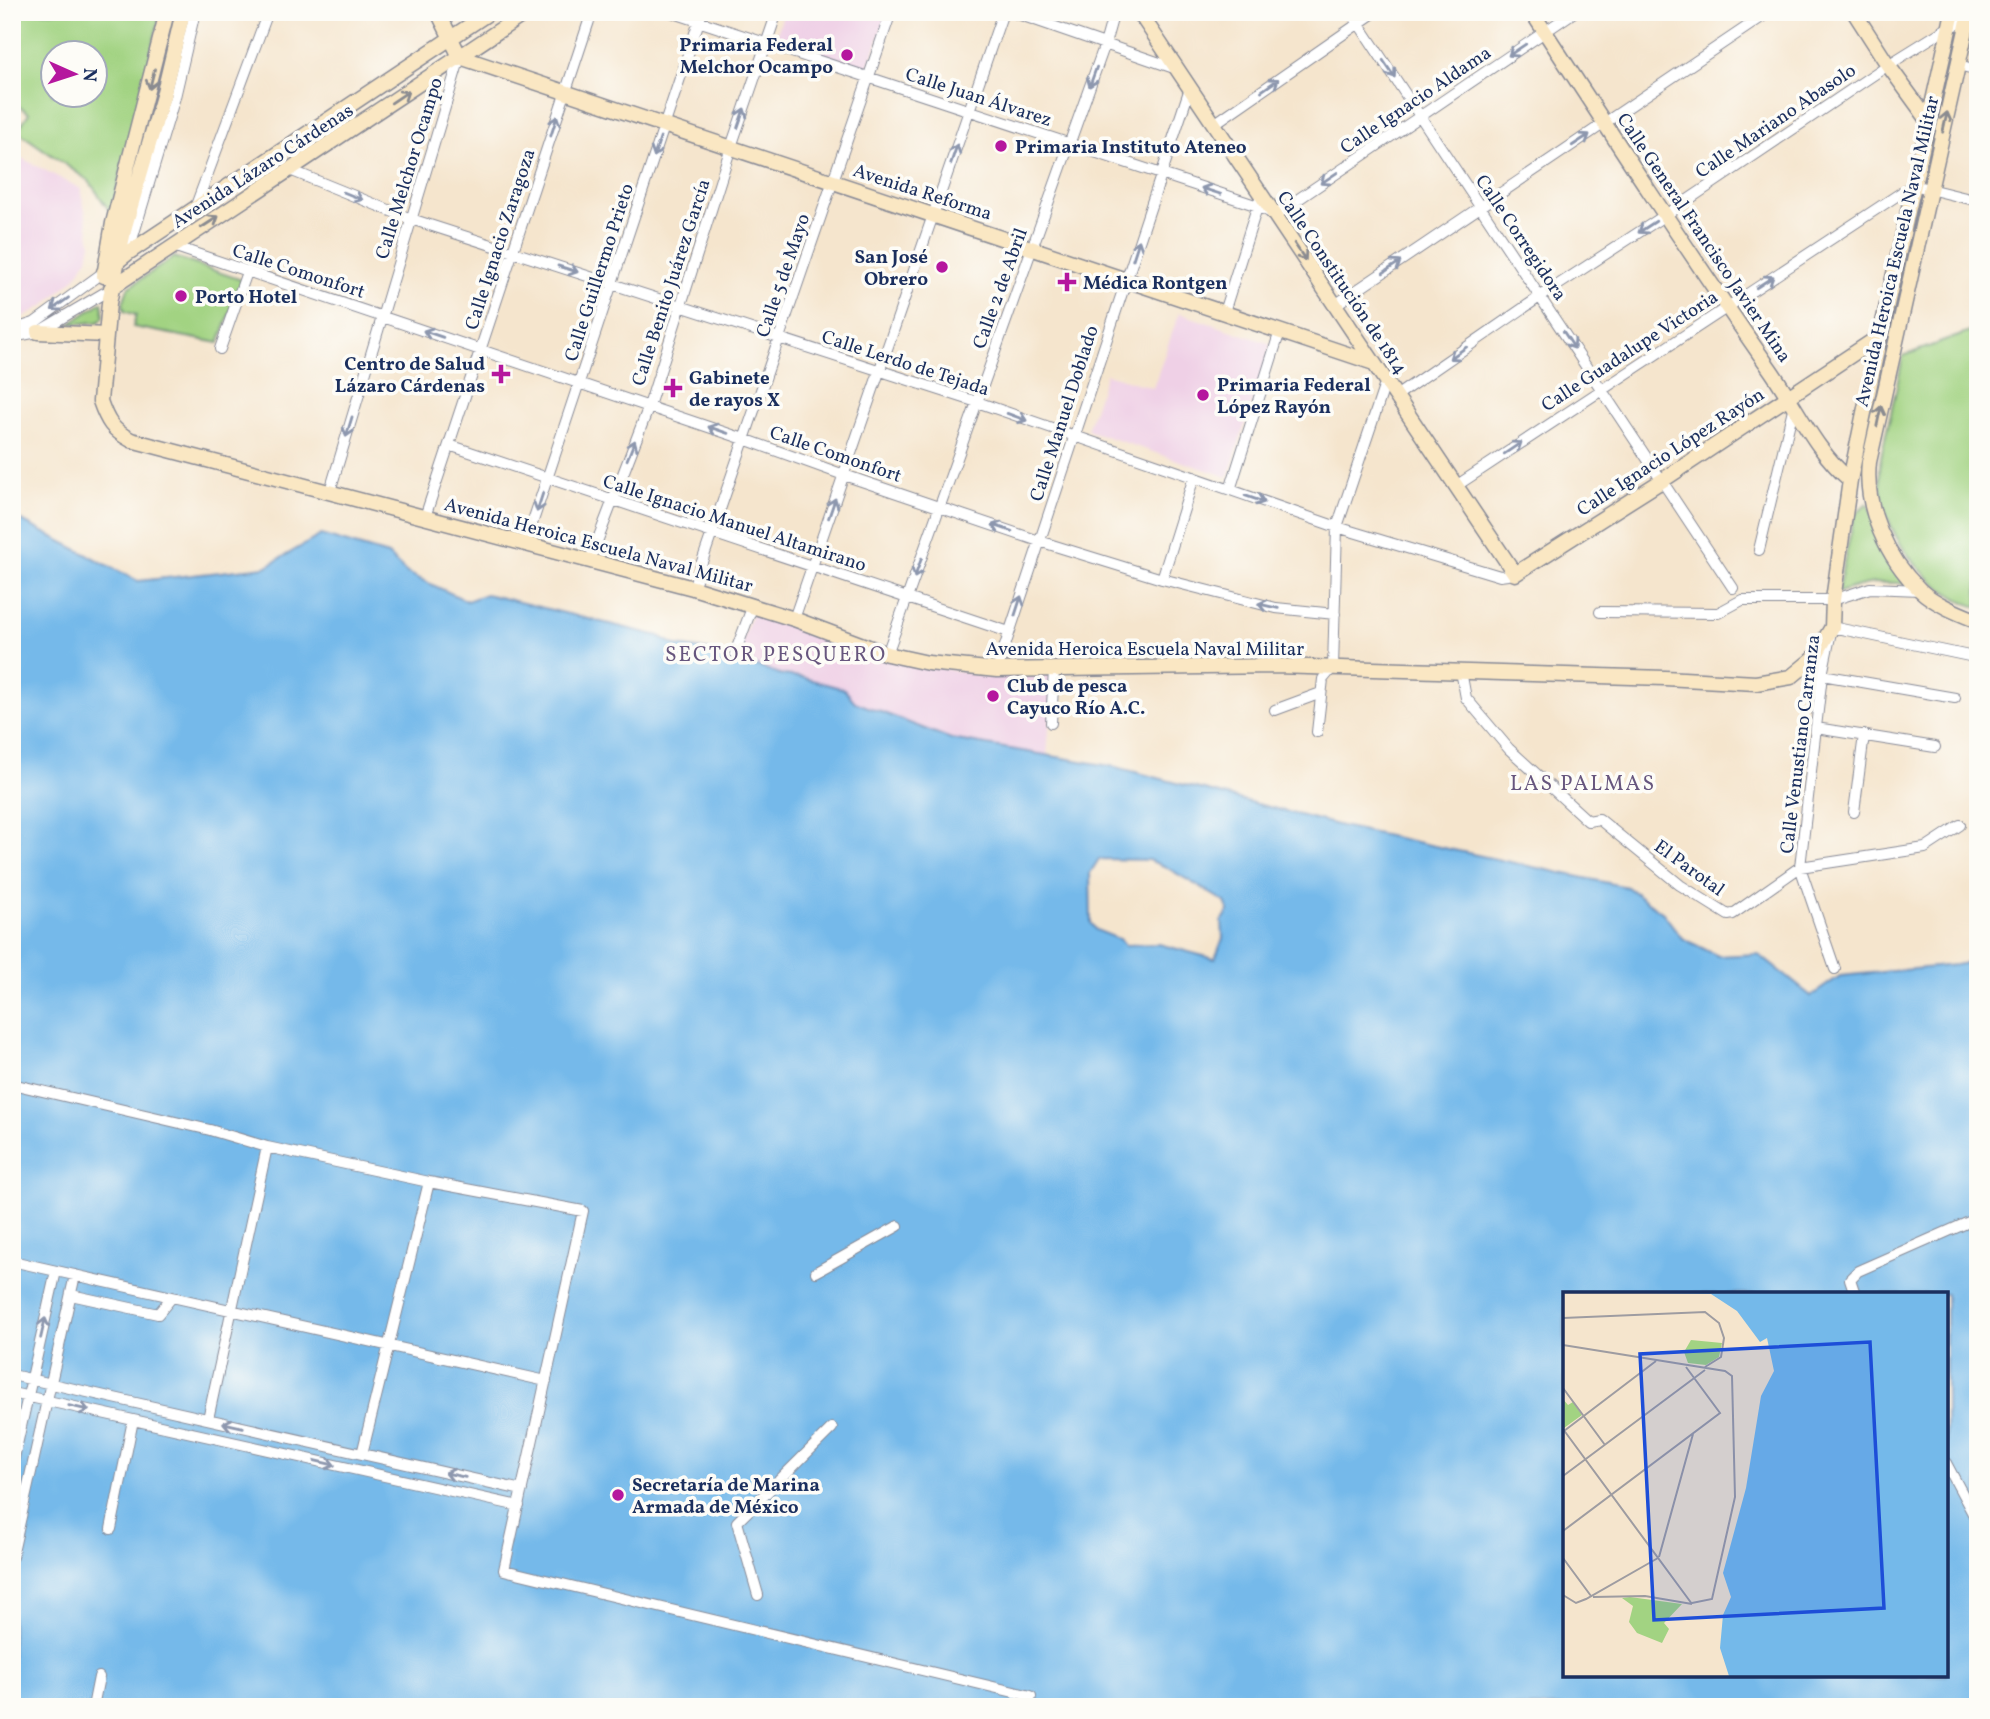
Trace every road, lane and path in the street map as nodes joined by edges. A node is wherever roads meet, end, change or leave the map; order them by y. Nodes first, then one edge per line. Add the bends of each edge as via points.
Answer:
1 (167, 12) edge
2 (183, 12) edge
3 (195, 12) edge
4 (268, 12) edge
5 (438, 12) edge
6 (490, 12) edge
7 (527, 12) edge
8 (592, 12) edge
9 (671, 12) edge
10 (778, 12) edge
11 (891, 12) edge
12 (1003, 12) edge
13 (1012, 12) edge
14 (1114, 12) edge
15 (1139, 12) edge
16 (1351, 12) edge
17 (1375, 12) edge
18 (1532, 12) edge
19 (1574, 12) edge
20 (1769, 12) edge
21 (1854, 12) edge
22 (1953, 12) edge
23 (1969, 16) edge
24 (700, 17) edge
25 (1359, 24) junction
26 (1949, 27) junction
27 (1545, 32) junction
28 (451, 38) junction
29 (767, 44) junction
30 (1105, 44) junction
31 (460, 57) junction
32 (1888, 65) junction
33 (1958, 65) junction
34 (1177, 69) junction
35 (1978, 70) edge
36 (869, 78) junction
37 (1190, 88) junction
38 (565, 92) junction
39 (969, 111) junction
40 (1421, 115) junction
41 (1928, 120) junction
42 (1214, 124) junction
43 (1606, 124) junction
44 (664, 125) junction
45 (1069, 144) junction
46 (731, 147) junction
47 (264, 164) junction
48 (290, 170) junction
49 (1161, 174) junction
50 (274, 179) junction
51 (833, 181) junction
52 (1913, 185) junction
53 (1929, 188) junction
54 (1259, 200) junction
55 (1978, 201) edge
56 (1479, 206) junction
57 (194, 209) junction
58 (1667, 214) junction
59 (933, 215) junction
60 (1275, 215) junction
61 (411, 219) junction
62 (173, 246) junction
63 (1032, 248) junction
64 (513, 252) junction
65 (123, 257) junction
66 (104, 272) junction
67 (247, 272) junction
68 (1126, 279) junction
69 (612, 283) junction
70 (109, 294) junction
71 (1541, 296) junction
72 (681, 307) junction
73 (1727, 307) junction
74 (1339, 311) junction
75 (1224, 312) junction
76 (382, 317) junction
77 (12, 330) edge
78 (1280, 331) junction
79 (38, 332) junction
80 (106, 335) junction
81 (1880, 336) junction
82 (12, 337) edge
83 (779, 339) junction
84 (1328, 347) junction
85 (220, 349) dead end
86 (480, 350) junction
87 (1374, 363) junction
88 (879, 372) junction
89 (1386, 381) junction
90 (579, 384) junction
91 (1601, 389) junction
92 (1396, 396) junction
93 (1791, 400) junction
94 (977, 402) junction
95 (649, 406) junction
96 (1074, 437) junction
97 (744, 439) junction
98 (449, 445) junction
99 (844, 475) junction
100 (1194, 477) junction
101 (548, 478) junction
102 (1663, 480) junction
103 (1850, 481) junction
104 (1867, 483) junction
105 (1456, 486) junction
106 (1230, 490) junction
107 (330, 491) junction
108 (611, 499) junction
109 (940, 506) junction
110 (425, 517) junction
111 (1338, 527) junction
112 (712, 533) junction
113 (1039, 541) junction
114 (526, 542) junction
115 (1759, 550) dead end
116 (590, 559) junction
117 (812, 566) junction
118 (1515, 573) junction
119 (1162, 579) junction
120 (693, 588) junction
121 (1732, 588) dead end
122 (1920, 590) junction
123 (907, 598) junction
124 (1833, 600) junction
125 (753, 606) junction
126 (1600, 612) dead end
127 (1335, 614) junction
128 (794, 619) junction
129 (1978, 621) edge
130 (1832, 627) junction
131 (1009, 632) junction
132 (735, 653) dead end
133 (1978, 653) edge
134 (887, 654) junction
135 (1333, 667) junction
136 (997, 670) junction
137 (1054, 670) junction
138 (1461, 671) junction
139 (1822, 675) junction
140 (1321, 693) junction
141 (1955, 698) dead end
142 (1275, 710) dead end
143 (1051, 723) dead end
144 (1816, 728) junction
145 (1317, 732) dead end
146 (1864, 735) junction
147 (1935, 747) dead end
148 (1854, 812) dead end
149 (1959, 825) dead end
150 (1800, 867) junction
151 (1835, 969) dead end
152 (12, 1084) edge
153 (267, 1146) junction
154 (429, 1182) junction
155 (1978, 1218) edge
156 (898, 1226) dead end
157 (12, 1261) edge
158 (56, 1271) junction
159 (816, 1272) dead end
160 (75, 1275) junction
161 (1854, 1292) edge
162 (71, 1295) junction
163 (172, 1297) junction
164 (230, 1310) junction
165 (388, 1345) junction
166 (12, 1375) edge
167 (31, 1379) junction
168 (546, 1381) junction
169 (50, 1384) junction
170 (12, 1393) edge
171 (27, 1396) junction
172 (47, 1401) junction
173 (208, 1419) junction
174 (133, 1420) junction
175 (832, 1428) dead end
176 (362, 1454) junction
177 (12, 1466) edge
178 (1948, 1467) edge
179 (522, 1490) junction
180 (519, 1506) junction
181 (1978, 1523) edge
182 (111, 1529) dead end
183 (12, 1557) edge
184 (758, 1595) dead end
185 (99, 1677) dead end
186 (93, 1707) edge
187 (1029, 1707) edge

1 -> 66 street
2 - 65 street via 125,226
3 - 65 street via 175,97
4 - 57 street
5 - 28 street
6 - 28 street, Avenida Lázaro Cárdenas
7 - 31 street, Avenida Lázaro Cárdenas
8 - 38 street, Calle Ignacio Zaragoza
9 - 24 street, Calle Juan Álvarez
10 - 29 street, Calle Benito Juárez García
11 - 36 street, Calle 5 de Mayo
12 - 39 street
13 - 30 street
14 - 30 street, Calle 2 de Abril
15 - 34 street, Calle Constitución de 1814
16 - 25 street, Calle Corregidora
17 - 25 street
18 - 27 street, Calle General Francisco Javier Mina
19 - 27 street, Calle Ignacio Aldama
20 - 43 street
21 - 32 street
22 - 26 street, Avenida Heroica Escuela Naval Militar
23 - 26 street, Calle Mariano Abasolo
23 - 33 street, Avenida Heroica Escuela Naval Militar
24 - 29 street, Calle Juan Álvarez
24 - 44 street, Calle Guillermo Prieto
25 -> 40 street, Calle Corregidora
42 -> 25 street
26 - 32 street, Calle Mariano Abasolo
26 - 41 street, Avenida Heroica Escuela Naval Militar
27 -> 40 street, Calle Ignacio Aldama
27 - 43 street, Calle General Francisco Javier Mina
28 - 31 street
28 - 47 street, Avenida Lázaro Cárdenas
29 - 36 street, Calle Juan Álvarez
46 -> 29 street, Calle Benito Juárez García
30 - 34 street
30 -> 45 street, Calle 2 de Abril
31 - 38 street, Avenida Reforma
48 -> 31 street, Avenida Lázaro Cárdenas
31 - 61 street, Calle Melchor Ocampo
32 - 41 street
32 - 58 street, Calle Mariano Abasolo
33 - 35 street
53 -> 33 street, Avenida Heroica Escuela Naval Militar
34 - 37 street, Calle Constitución de 1814
36 - 39 street, Calle Juan Álvarez
36 - 51 street, Calle 5 de Mayo
37 - 42 street, Calle Constitución de 1814
37 - 49 street, Calle Manuel Doblado
38 - 44 street, Avenida Reforma
64 -> 38 street, Calle Ignacio Zaragoza
39 - 45 street, Calle Juan Álvarez
59 -> 39 street
40 - 56 street, Calle Corregidora
40 -> 60 street, Calle Ignacio Aldama
41 - 52 street, Avenida Heroica Escuela Naval Militar
42 - 54 street, Calle Constitución de 1814
56 -> 43 street
43 - 58 street, Calle General Francisco Javier Mina
44 - 46 street, Avenida Reforma
44 -> 69 street, Calle Guillermo Prieto
45 - 49 street, Calle Juan Álvarez
45 - 63 street, Calle 2 de Abril
46 - 51 street, Avenida Reforma
46 - 72 street, Calle Benito Juárez García
47 - 50 street
47 - 57 street, Avenida Lázaro Cárdenas
48 - 50 street, Avenida Lázaro Cárdenas
48 -> 61 street, Calle Lerdo de Tejada
54 -> 49 street, Calle Juan Álvarez
68 -> 49 street, Calle Manuel Doblado
62 -> 50 street, Avenida Lázaro Cárdenas
51 - 59 street, Avenida Reforma
51 - 83 street, Calle 5 de Mayo
52 - 53 street
73 -> 52 street, Calle Guadalupe Victoria
52 - 81 street, Avenida Heroica Escuela Naval Militar
53 - 55 street
104 -> 53 street, Avenida Heroica Escuela Naval Militar
54 - 60 street, Calle Constitución de 1814
54 - 75 street
56 - 71 street, Calle Corregidora
74 -> 56 street
57 - 65 street, Avenida Lázaro Cárdenas
58 -> 71 street, Calle Mariano Abasolo
58 - 73 street, Calle General Francisco Javier Mina
59 - 63 street, Avenida Reforma
59 - 88 street
60 -> 74 street, Calle Constitución de 1814
61 - 64 street, Calle Lerdo de Tejada
61 - 76 street, Calle Melchor Ocampo
62 - 67 street, Calle Comonfort
62 - 70 street, Avenida Lázaro Cárdenas
63 - 68 street, Avenida Reforma
63 - 94 street, Calle 2 de Abril
64 -> 69 street, Calle Lerdo de Tejada
64 - 86 street, Calle Ignacio Zaragoza
65 - 66 street, Avenida Lázaro Cárdenas
65 - 70 street
66 - 70 street
66 -> 77 street, Avenida Lázaro Cárdenas via 34,323
67 - 76 street, Calle Comonfort
67 - 85 street
68 - 75 street, Avenida Reforma
68 - 96 street, Calle Manuel Doblado
69 - 72 street, Calle Lerdo de Tejada
69 - 90 street, Calle Guillermo Prieto
70 - 79 street, Avenida Lázaro Cárdenas
70 - 80 street, Avenida Heroica Escuela Naval Militar
71 -> 91 street, Calle Corregidora
71 -> 92 street, Calle Mariano Abasolo
72 - 83 street, Calle Lerdo de Tejada
72 - 95 street, Calle Benito Juárez García
73 - 91 street, Calle Guadalupe Victoria
73 - 93 street, Calle General Francisco Javier Mina
74 - 84 street via 1349,326 1347,333
74 - 87 street, Calle Constitución de 1814
75 - 78 street, Avenida Reforma
86 -> 76 street, Calle Comonfort
76 -> 107 street, Calle Melchor Ocampo
78 - 84 street, Avenida Reforma
78 - 106 street
79 - 80 street
79 - 82 street, Avenida Lázaro Cárdenas
80 - 107 street, Avenida Heroica Escuela Naval Militar via 100,401 116,432 146,445
81 - 93 street, Calle Ignacio López Rayón
81 - 103 street, Avenida Heroica Escuela Naval Militar
83 - 88 street, Calle Lerdo de Tejada
83 - 97 street, Calle 5 de Mayo
84 - 87 street, Avenida Reforma
86 - 90 street, Calle Comonfort
86 - 98 street, Calle Ignacio Zaragoza
87 - 89 street, Calle Constitución de 1814
88 - 94 street, Calle Lerdo de Tejada
88 - 99 street
89 - 92 street, Calle Constitución de 1814
89 - 111 street
90 - 95 street, Calle Comonfort
90 - 101 street, Calle Guillermo Prieto
91 - 102 street, Calle Corregidora
105 -> 91 street, Calle Guadalupe Victoria
92 - 105 street, Calle Constitución de 1814
93 - 102 street, Calle Ignacio López Rayón
93 - 103 street, Calle General Francisco Javier Mina via 1833,467
93 - 115 street
94 -> 96 street, Calle Lerdo de Tejada
94 - 109 street, Calle 2 de Abril
97 -> 95 street, Calle Comonfort
108 -> 95 street, Calle Benito Juárez García
96 - 100 street, Calle Lerdo de Tejada
96 - 113 street, Calle Manuel Doblado
97 - 99 street, Calle Comonfort
97 - 112 street, Calle 5 de Mayo
98 - 101 street, Calle Ignacio Manuel Altamirano
98 - 110 street, Calle Ignacio Zaragoza
99 - 109 street, Calle Comonfort
117 -> 99 street
100 - 106 street, Calle Lerdo de Tejada
100 - 119 street
101 - 108 street, Calle Ignacio Manuel Altamirano
101 -> 114 street, Calle Guillermo Prieto
102 - 118 street, Calle Ignacio López Rayón
102 - 121 street, Calle Corregidora
103 - 104 street
103 - 124 street, Avenida Heroica Escuela Naval Militar
104 - 122 street via 1882,536
105 - 118 street, Calle Constitución de 1814
106 -> 111 street, Calle Lerdo de Tejada
107 - 110 street, Avenida Heroica Escuela Naval Militar
108 - 112 street, Calle Ignacio Manuel Altamirano
108 - 116 street, Calle Benito Juárez García
113 -> 109 street, Calle Comonfort
109 -> 123 street, Calle 2 de Abril
110 - 114 street, Avenida Heroica Escuela Naval Militar
111 - 118 street, Calle Lerdo de Tejada via 1500,576
111 - 127 street
112 - 117 street, Calle Ignacio Manuel Altamirano
112 - 120 street, Calle 5 de Mayo
113 - 119 street, Calle Comonfort
131 -> 113 street, Calle Manuel Doblado
114 - 116 street, Avenida Heroica Escuela Naval Militar
116 - 120 street, Avenida Heroica Escuela Naval Militar
117 - 123 street, Calle Ignacio Manuel Altamirano
117 - 128 street
127 -> 119 street, Calle Comonfort via 1276,608
120 - 125 street, Avenida Heroica Escuela Naval Militar
122 - 124 street via 1870,588
122 - 129 street
123 - 131 street, Calle Ignacio Manuel Altamirano
123 - 134 street, Calle 2 de Abril
124 - 126 street via 1742,600 1718,613
124 - 130 street, Avenida Heroica Escuela Naval Militar
125 - 128 street, Avenida Heroica Escuela Naval Militar
125 - 132 street
127 - 135 street
128 - 134 street, Avenida Heroica Escuela Naval Militar
130 - 133 street via 1969,656
130 - 138 street, Avenida Heroica Escuela Naval Militar via 1814,658 1791,677 1756,683
130 - 139 street, Calle Venustiano Carranza
131 - 136 street, Calle Manuel Doblado
134 - 136 street, Avenida Heroica Escuela Naval Militar
135 - 137 street, Avenida Heroica Escuela Naval Militar
135 - 138 street, Avenida Heroica Escuela Naval Militar
135 - 140 street via 1323,679
136 - 137 street, Avenida Heroica Escuela Naval Militar
137 - 143 street
138 - 150 street, El Parotal via 1466,698 1536,775 1588,821 1599,819 1680,885 1728,915
139 - 141 street
139 - 144 street, Calle Venustiano Carranza
140 - 142 street
140 - 145 street
144 - 146 street
144 - 150 street, Calle Venustiano Carranza
146 - 147 street
146 - 148 street
149 - 150 street, El Parotal via 1925,848
150 - 151 street
152 - 153 street
153 - 154 street
153 - 164 street
154 - 165 street
154 - 168 street via 583,1211
155 - 161 street via 1858,1271 1850,1279
156 - 159 street
157 - 158 street
158 - 160 street
167 -> 158 street
160 - 162 street
160 - 163 street
162 - 163 street via 158,1314
162 - 169 street
163 - 164 street
164 - 165 street
164 - 173 street
165 - 168 street
165 - 176 street
166 - 167 street
167 - 169 street
167 - 171 street
168 - 179 street
169 - 172 street
169 - 173 street
170 - 171 street
171 - 172 street
171 - 177 street
172 -> 174 street
172 - 183 street
176 -> 173 street
174 -> 180 street
174 - 182 street
175 - 184 street via 737,1522
179 -> 176 street
178 - 181 street
179 - 180 street
180 - 187 street via 504,1570 1031,1696
185 - 186 street

